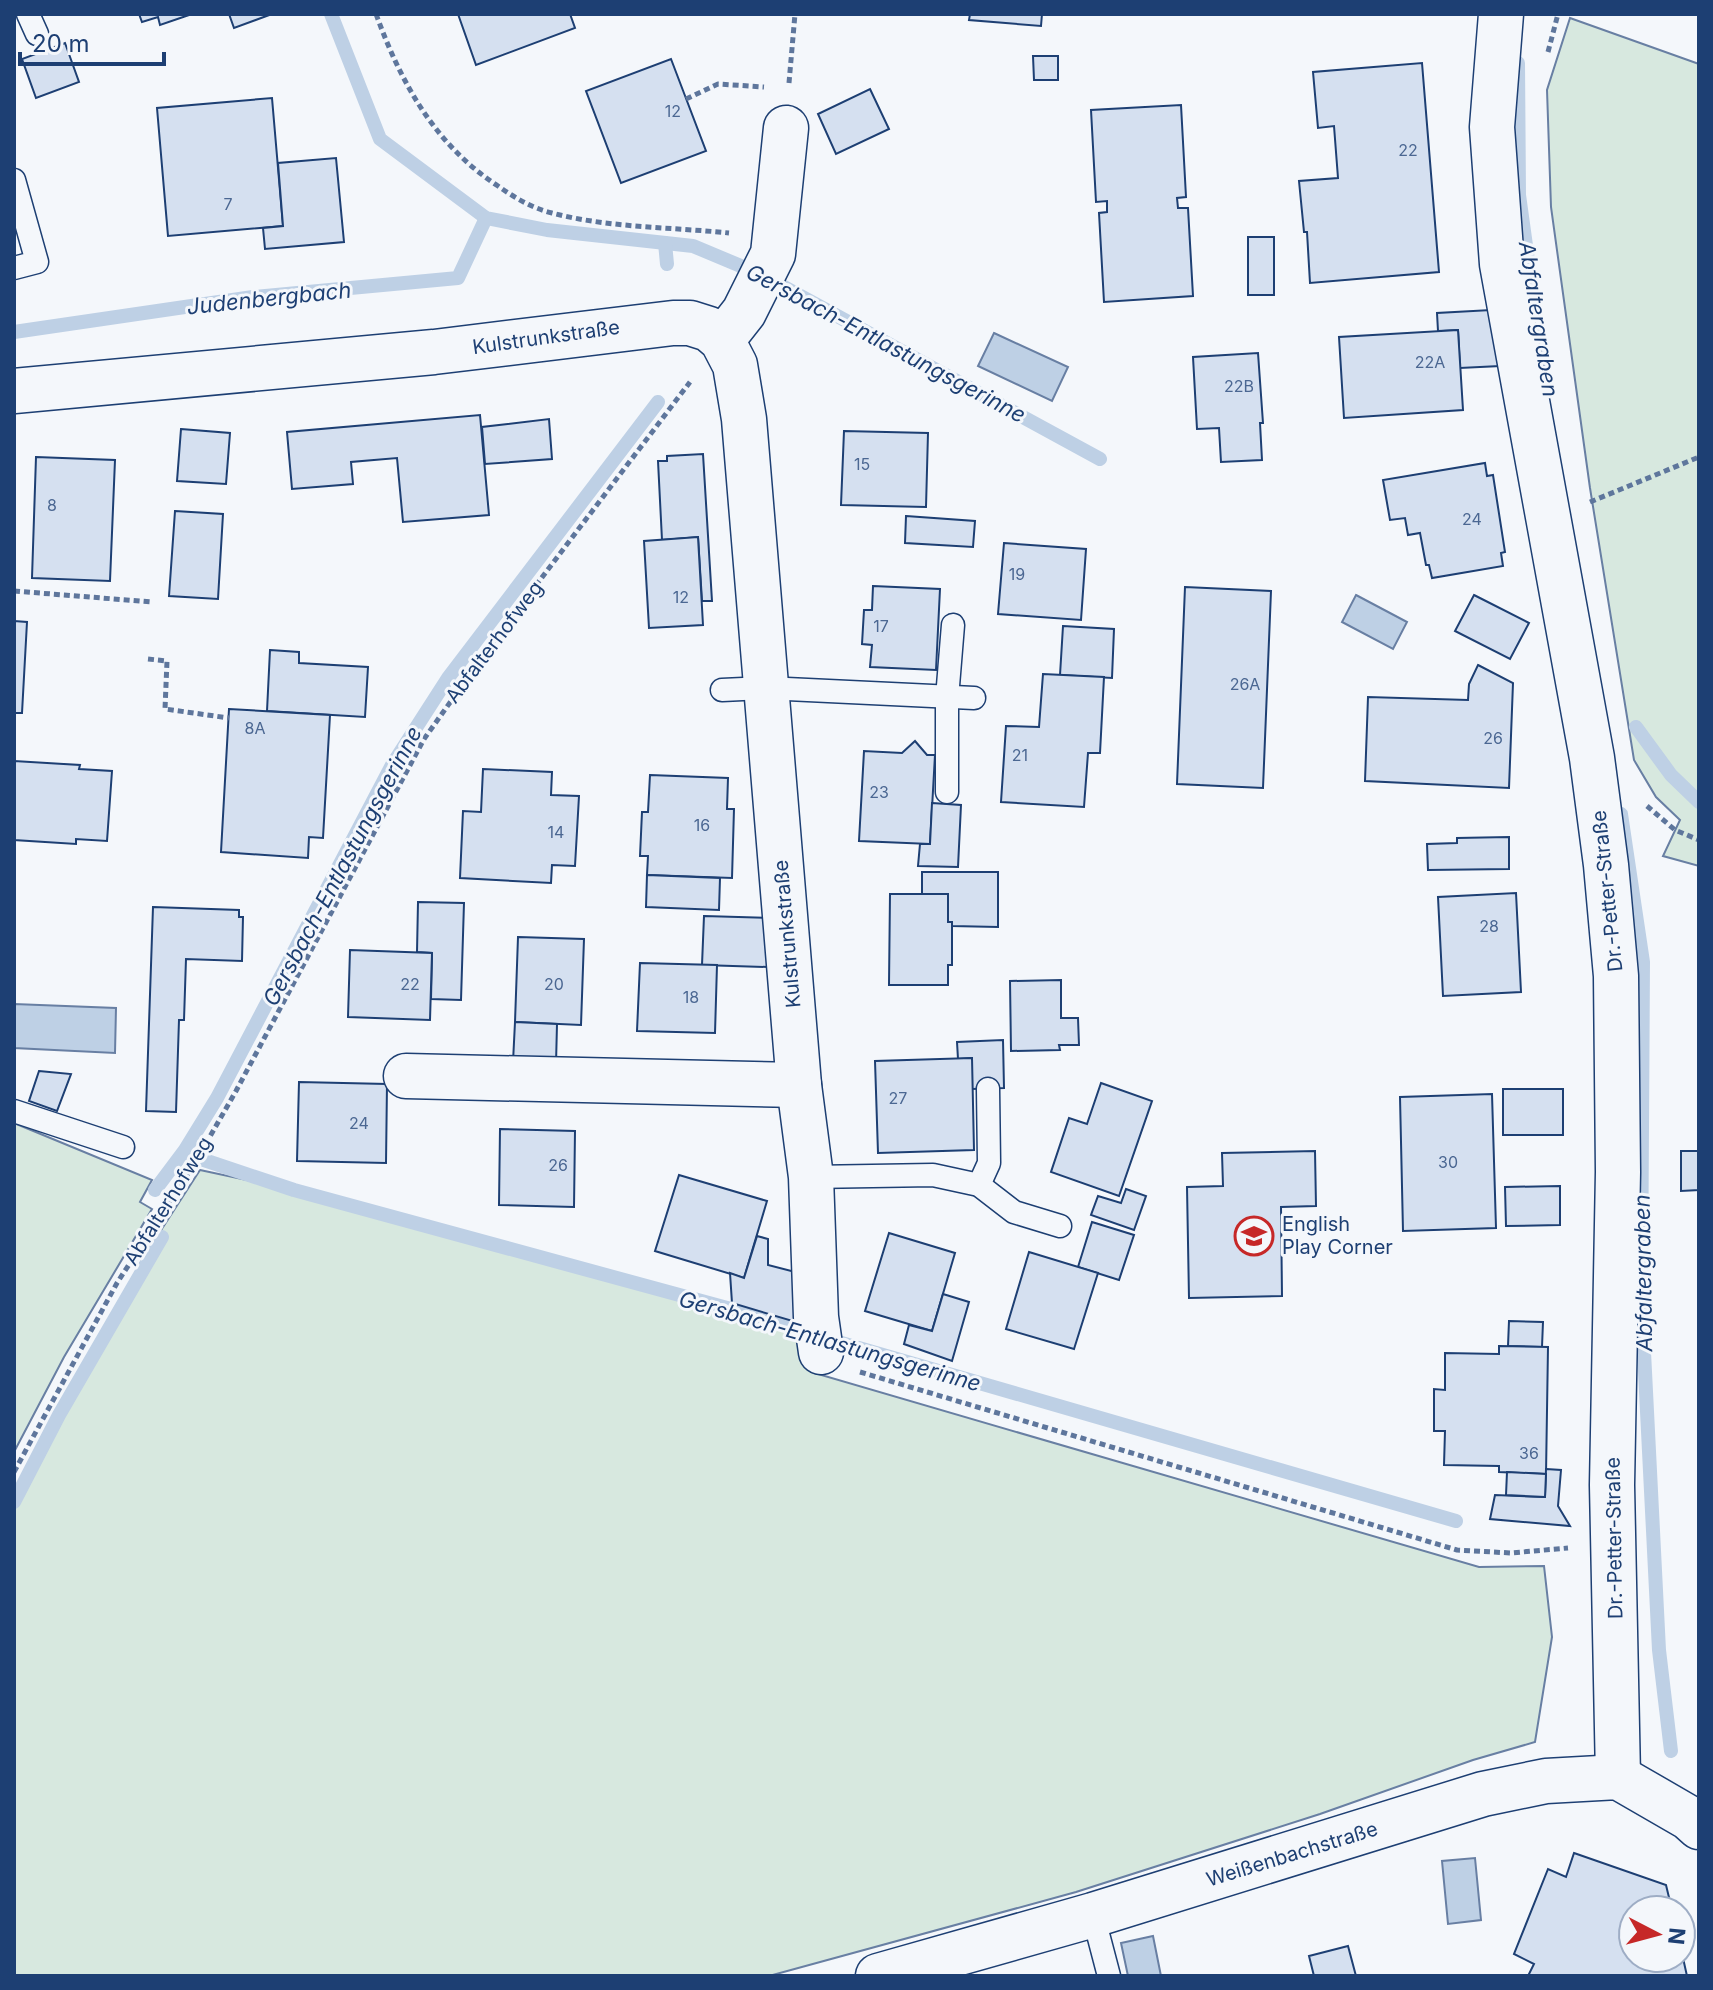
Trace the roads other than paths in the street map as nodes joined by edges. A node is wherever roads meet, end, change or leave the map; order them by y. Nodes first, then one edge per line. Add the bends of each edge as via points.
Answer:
1 (1501, 14) edge
2 (787, 108) road end
3 (14, 180) edge
4 (14, 268) edge
5 (733, 326) junction
6 (14, 391) edge
7 (953, 625) dead end
8 (766, 688) junction
9 (722, 690) dead end
10 (947, 698) junction
11 (974, 698) dead end
12 (947, 792) dead end
13 (406, 1076) dead end
14 (799, 1085) junction
15 (988, 1089) dead end
16 (14, 1111) edge
17 (123, 1147) dead end
18 (811, 1177) junction
19 (979, 1185) junction
20 (1060, 1226) dead end
21 (819, 1336) road end
22 (1618, 1777) junction
23 (1699, 1827) edge
24 (1093, 1915) junction
25 (878, 1976) edge
26 (1109, 1976) edge

1 - 22 street, Dr.-Petter-Straße via 1492,127 1502,264 1592,758 1616,976 1613,1544
2 - 5 street via 770,259
3 - 4 lane via 37,262
5 - 6 street, Kulstrunkstraße via 646,324 434,352
5 - 8 street, Kulstrunkstraße
7 - 10 lane
8 - 9 lane
8 - 10 lane
8 - 14 street, Kulstrunkstraße
10 - 11 lane
10 - 12 lane
13 - 14 street
14 - 18 street, Kulstrunkstraße
15 - 19 lane via 989,1163
16 - 17 lane
18 - 19 lane via 933,1175
18 - 21 street, Kulstrunkstraße
19 - 20 lane via 1014,1212
22 - 23 street
22 - 24 street, Weißenbachstraße via 1546,1781 1483,1794
24 - 25 street, Weißenbachstraße
24 - 26 lane

